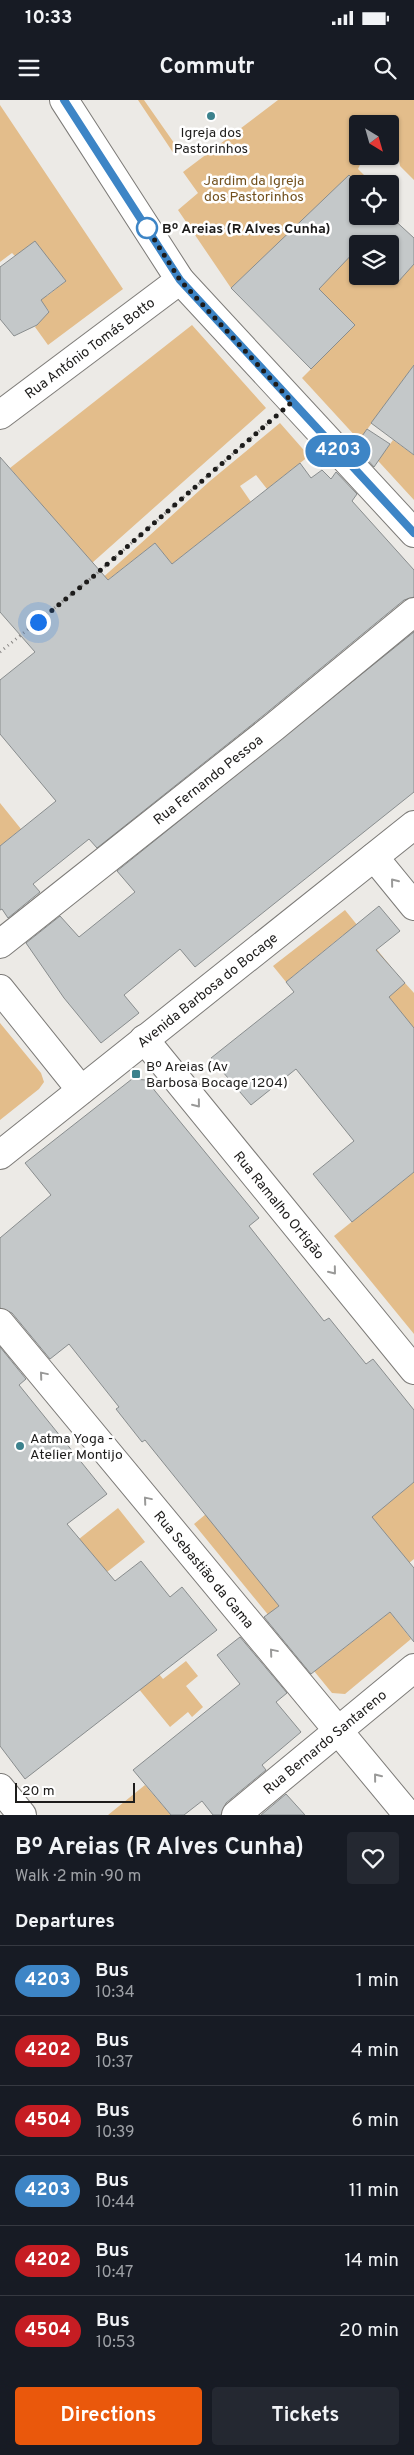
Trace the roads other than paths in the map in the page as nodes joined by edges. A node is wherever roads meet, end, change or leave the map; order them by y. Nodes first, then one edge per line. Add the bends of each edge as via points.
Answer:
1 (64, 100) edge
2 (180, 280) junction
3 (0, 415) edge
4 (414, 533) edge
5 (414, 612) edge
6 (414, 825) edge
7 (374, 857) junction
8 (414, 906) edge
9 (0, 944) edge
10 (0, 990) edge
11 (144, 1039) junction
12 (81, 1090) junction
13 (0, 1155) edge
14 (0, 1323) edge
15 (414, 1370) edge
16 (414, 1668) edge
17 (339, 1731) junction
18 (0, 1788) edge
19 (22, 1815) edge
20 (236, 1815) edge
21 (408, 1815) edge

1 - 2 street
2 - 3 street, Rua António Tomás Botto
2 - 4 street
5 - 9 street, Rua Fernando Pessoa
6 - 7 street, Avenida Barbosa do Bocage
8 -> 7 street
7 - 11 street, Avenida Barbosa do Bocage
10 - 12 street
11 - 12 street, Avenida Barbosa do Bocage
11 -> 15 street, Rua Ramalho Ortigão
12 - 13 street, Avenida Barbosa do Bocage
17 -> 14 street, Rua Sebastião da Gama
16 - 17 street, Rua Bernardo Santareno
17 - 20 street, Rua Bernardo Santareno
21 -> 17 street, Rua Sebastião da Gama
18 - 19 street

